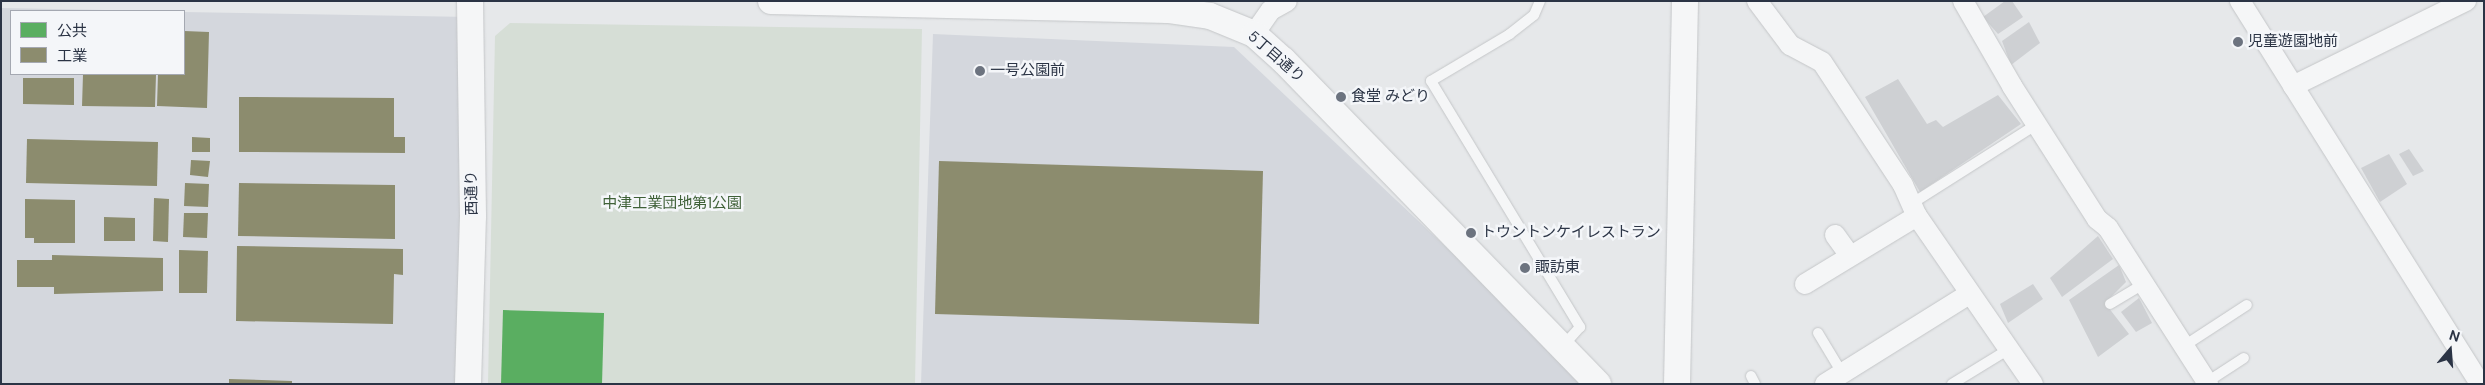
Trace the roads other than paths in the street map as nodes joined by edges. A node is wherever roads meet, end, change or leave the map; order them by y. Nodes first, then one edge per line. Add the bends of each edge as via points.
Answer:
1 (470, 1) edge
2 (771, 1) edge
3 (1287, 1) edge
4 (1540, 1) edge
5 (1685, 1) edge
6 (1757, 1) edge
7 (1963, 1) edge
8 (2240, 1) edge
9 (2466, 1) edge
10 (1076, 4) edge
11 (1254, 34) junction
12 (2293, 86) junction
13 (2038, 124) junction
14 (1914, 210) junction
15 (1835, 235) dead end
16 (1850, 256) junction
17 (1805, 284) dead end
18 (2143, 284) junction
19 (1969, 294) junction
20 (2110, 304) dead end
21 (2247, 305) dead end
22 (1818, 333) dead end
23 (2184, 346) junction
24 (1562, 347) junction
25 (2009, 348) junction
26 (2244, 358) dead end
27 (1842, 373) junction
28 (2207, 383) edge
29 (468, 384) edge
30 (1598, 384) edge
31 (1677, 384) edge
32 (1824, 384) edge
33 (1952, 384) edge
34 (2033, 384) edge
35 (2480, 384) edge

1 - 29 street, 西通り via 473,216
2 - 10 street, 5丁目通り
3 - 11 street via 1271,10
4 - 24 lane via 1534,15 1510,34 1430,81 1580,327
5 - 31 street
6 - 14 street via 1790,45 1822,62 1903,185
7 - 13 street
8 - 12 street
9 - 12 street
10 - 11 street, 5丁目通り via 1210,16
11 - 24 street, 5丁目通り
12 - 35 street
13 - 14 lane
13 - 18 street via 2097,219 2108,228
14 - 16 street
14 - 19 street
15 - 16 street
16 - 17 street
18 - 20 lane
18 - 23 street
19 - 25 street
19 - 27 street
21 - 23 lane
22 - 27 lane
23 - 28 street
24 - 30 street, 5丁目通り
25 - 33 lane
25 - 34 street
26 - 28 lane
27 - 32 street

